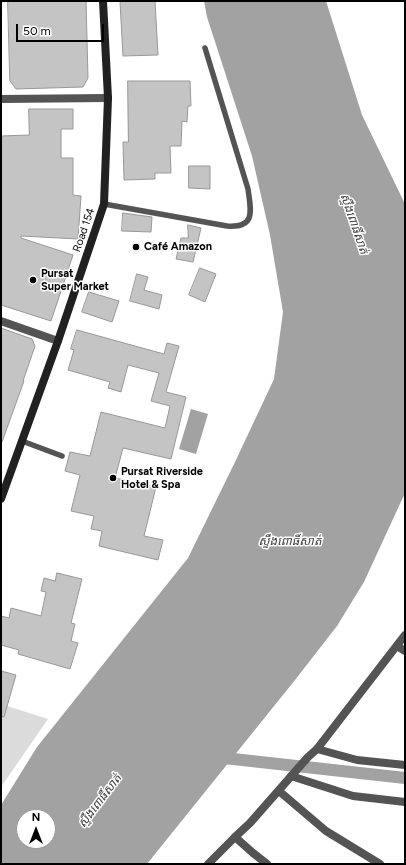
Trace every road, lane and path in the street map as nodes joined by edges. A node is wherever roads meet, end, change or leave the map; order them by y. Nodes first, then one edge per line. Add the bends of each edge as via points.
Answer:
1 (103, 1) edge
2 (205, 48) dead end
3 (108, 98) junction
4 (1, 99) edge
5 (104, 204) junction
6 (1, 321) edge
7 (58, 341) junction
8 (22, 441) junction
9 (62, 456) dead end
10 (1, 500) edge
11 (405, 635) edge
12 (397, 646) junction
13 (405, 651) edge
14 (317, 749) junction
15 (405, 765) edge
16 (293, 774) junction
17 (279, 791) junction
18 (405, 802) edge
19 (234, 837) junction
20 (208, 864) edge
21 (267, 864) edge
22 (380, 864) edge

1 - 3 main road, Road 154
2 - 5 lane via 248,189 251,210 249,218 245,224 227,226
3 - 4 street
3 - 5 main road, Road 154
5 - 7 main road, Road 154
6 - 7 street
7 - 8 main road, Road 154
8 - 9 lane
8 - 10 main road, Road 154
11 - 12 street
12 - 13 street
12 - 14 street
14 - 15 street via 357,760
14 - 16 street
16 - 17 street
16 - 18 street via 353,796
17 - 19 street
17 - 22 street via 326,831
19 - 20 street
19 - 21 street

